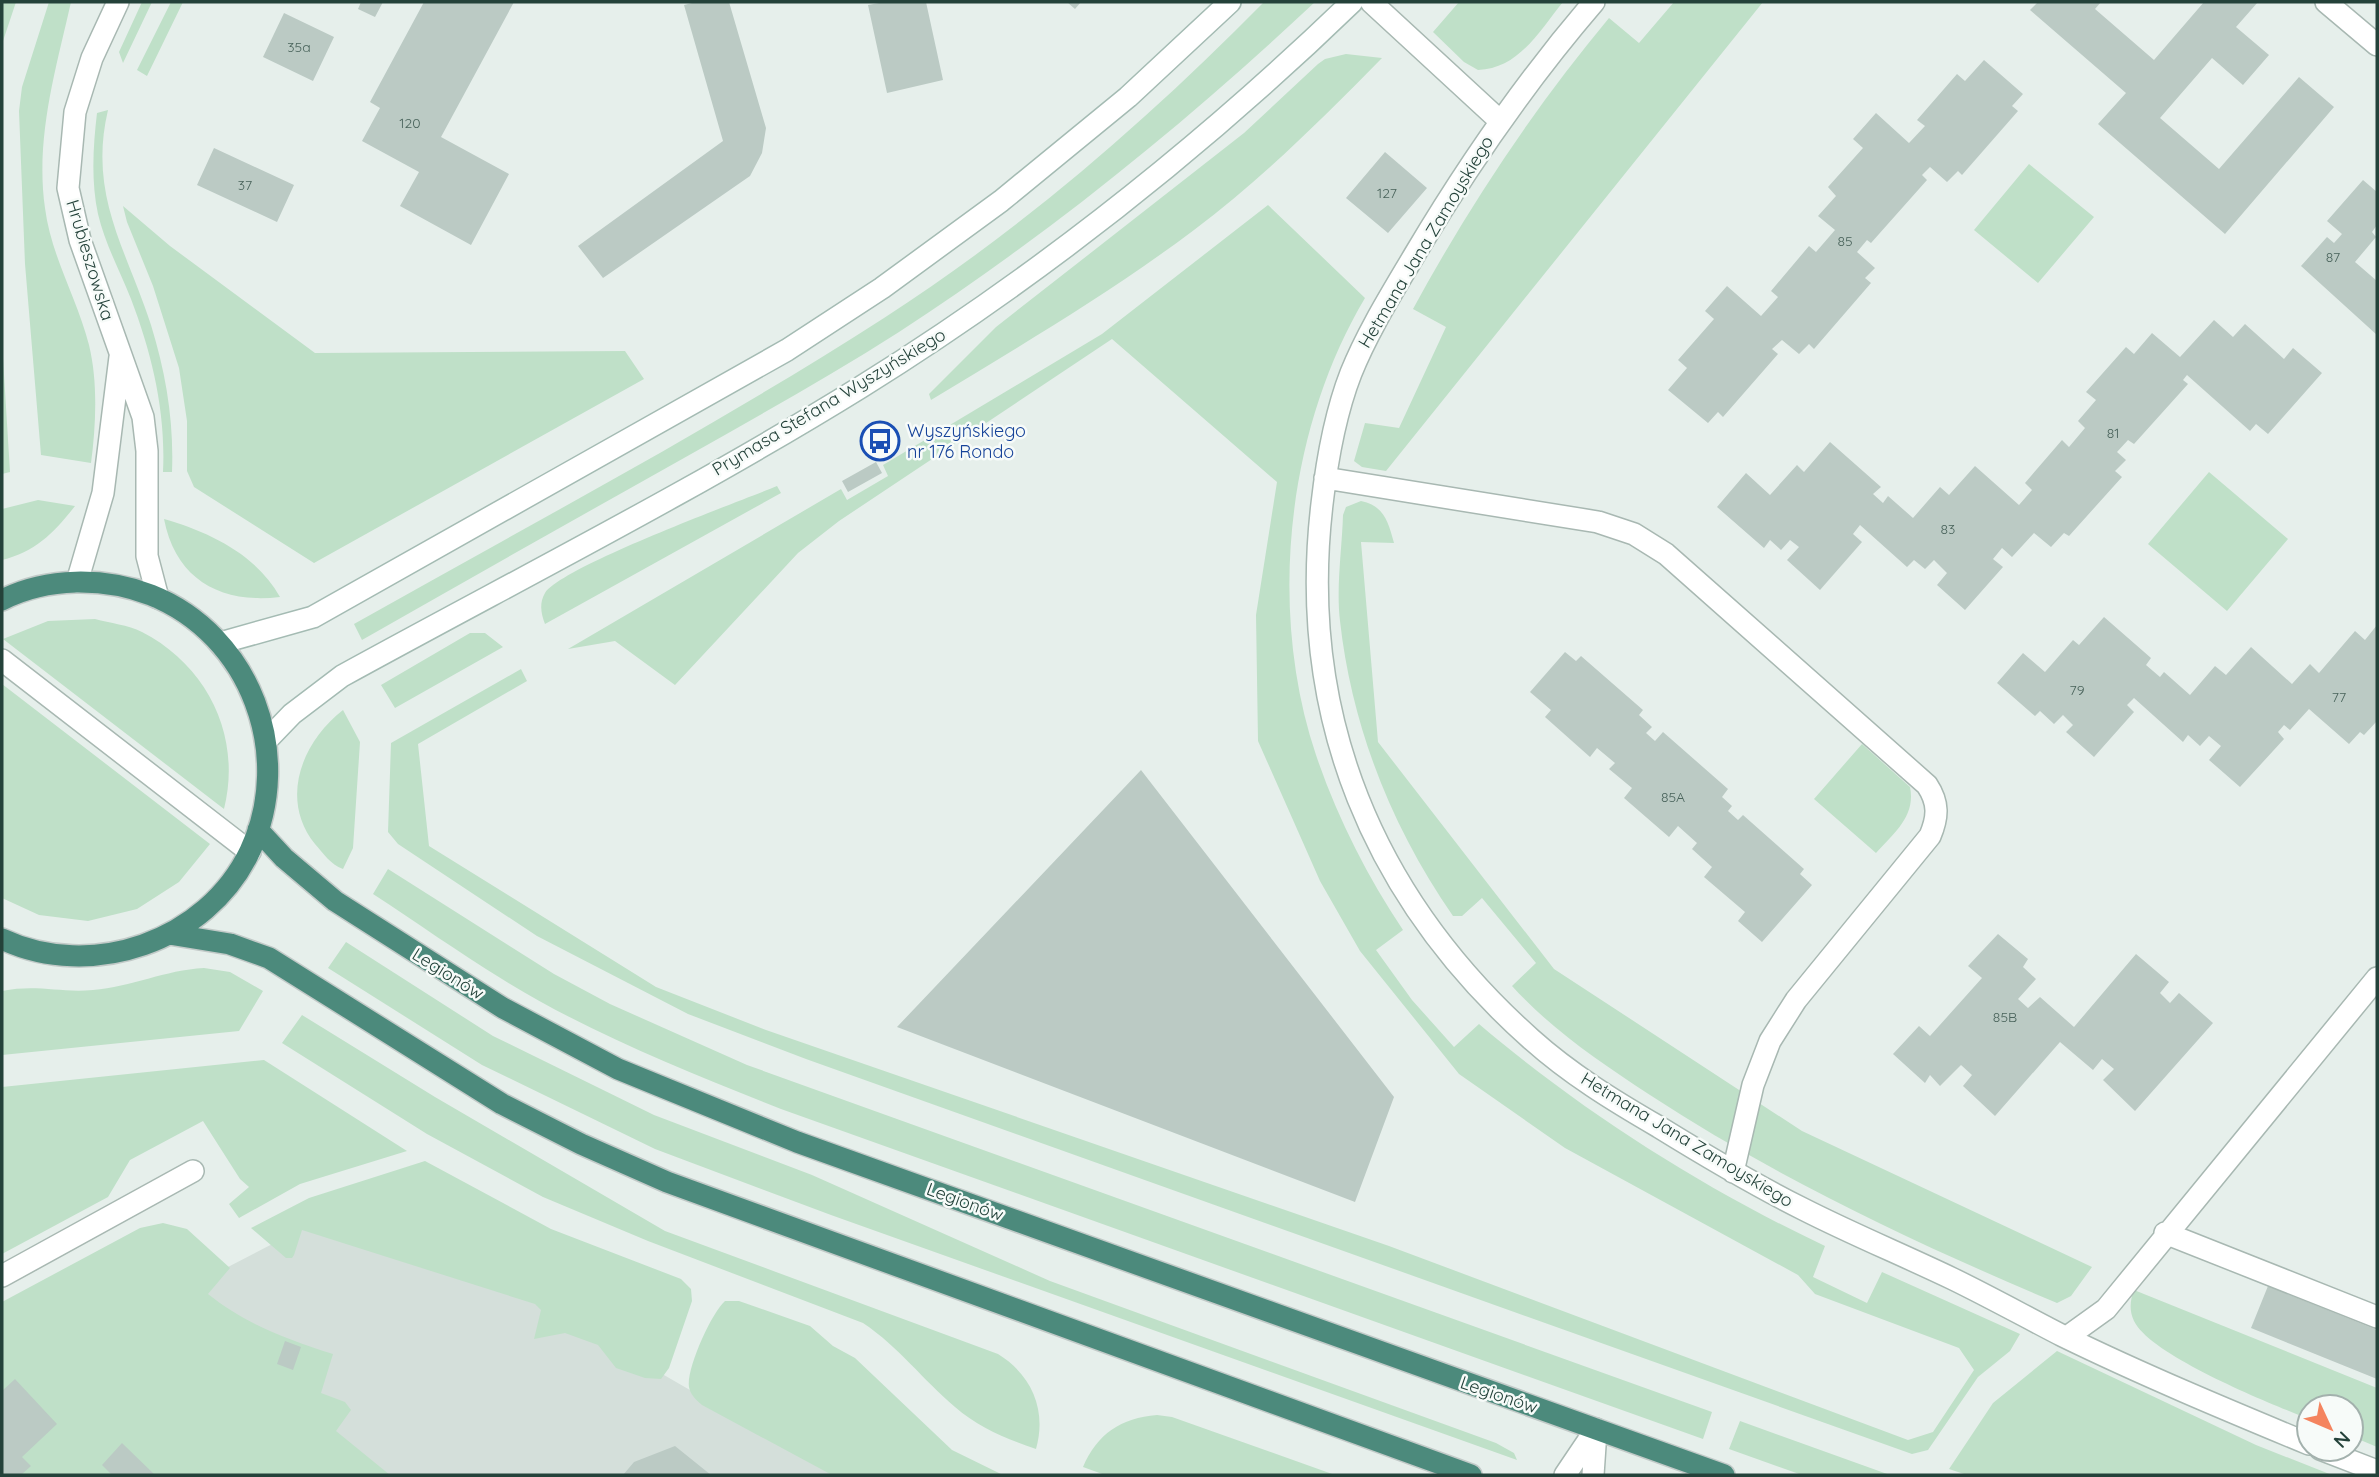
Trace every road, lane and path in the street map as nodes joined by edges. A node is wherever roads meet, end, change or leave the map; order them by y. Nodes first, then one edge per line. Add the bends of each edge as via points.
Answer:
1 (118, 2) edge
2 (1230, 2) edge
3 (1352, 2) edge
4 (1371, 2) edge
5 (1594, 2) edge
6 (2326, 2) edge
7 (2377, 45) edge
8 (1499, 120) junction
9 (120, 357) junction
10 (1325, 478) junction
11 (77, 582) junction
12 (158, 598) junction
13 (2, 600) edge
14 (220, 643) junction
15 (2, 660) edge
16 (266, 741) junction
17 (258, 830) junction
18 (250, 852) junction
19 (169, 934) junction
20 (2, 939) edge
21 (2377, 978) edge
22 (193, 1171) dead end
23 (1733, 1172) junction
24 (2165, 1233) junction
25 (2, 1276) edge
26 (2377, 1317) edge
27 (2067, 1337) junction
28 (1596, 1429) junction
29 (2295, 1438) edge
30 (2356, 1463) edge
31 (2377, 1471) edge
32 (1471, 1475) edge
33 (1565, 1475) edge
34 (1593, 1475) edge
35 (1724, 1475) edge

1 - 9 street, Hrubieszowska via 92,58 75,112 68,188 80,240
2 - 14 street via 1128,97 1001,201 883,288 787,351 313,617
3 - 16 street, Prymasa Stefana Wyszyńskiego via 1165,171 975,313 783,433 342,676 299,708
4 - 8 street
5 - 8 street, Hetmana Jana Zamoyskiego
6 - 7 street
8 - 10 street, Hetmana Jana Zamoyskiego via 1369,331 1349,378
9 - 11 street, Hrubieszowska via 103,494
9 - 12 street, Hrubieszowska via 143,417 146,556
10 - 23 street, Hetmana Jana Zamoyskiego via 1318,540 1322,665 1351,780 1402,889 1434,938 1476,987 1534,1042 1592,1087
10 - 23 street via 1598,522 1646,540 1790,663 1934,796 1936,820 1930,836 1796,1000 1770,1041 1752,1085
11 - 12 highway via 119,586
11 - 13 highway
12 - 14 highway
14 - 16 highway via 255,699
15 - 18 street
16 - 17 highway via 267,786
17 - 18 highway
17 - 28 highway, Legionów via 335,901 503,1008 618,1069 784,1137
18 - 19 highway via 214,901
19 - 20 highway via 126,951 80,957 34,951
19 - 32 highway via 230,944 269,958 502,1104 667,1182
21 - 24 street
22 - 25 street
23 - 27 street, Hetmana Jana Zamoyskiego
24 - 26 street
24 - 27 street via 2106,1309
27 - 29 street, Hetmana Jana Zamoyskiego
28 - 33 street
28 - 34 street
28 - 35 highway, Legionów
30 - 31 street

